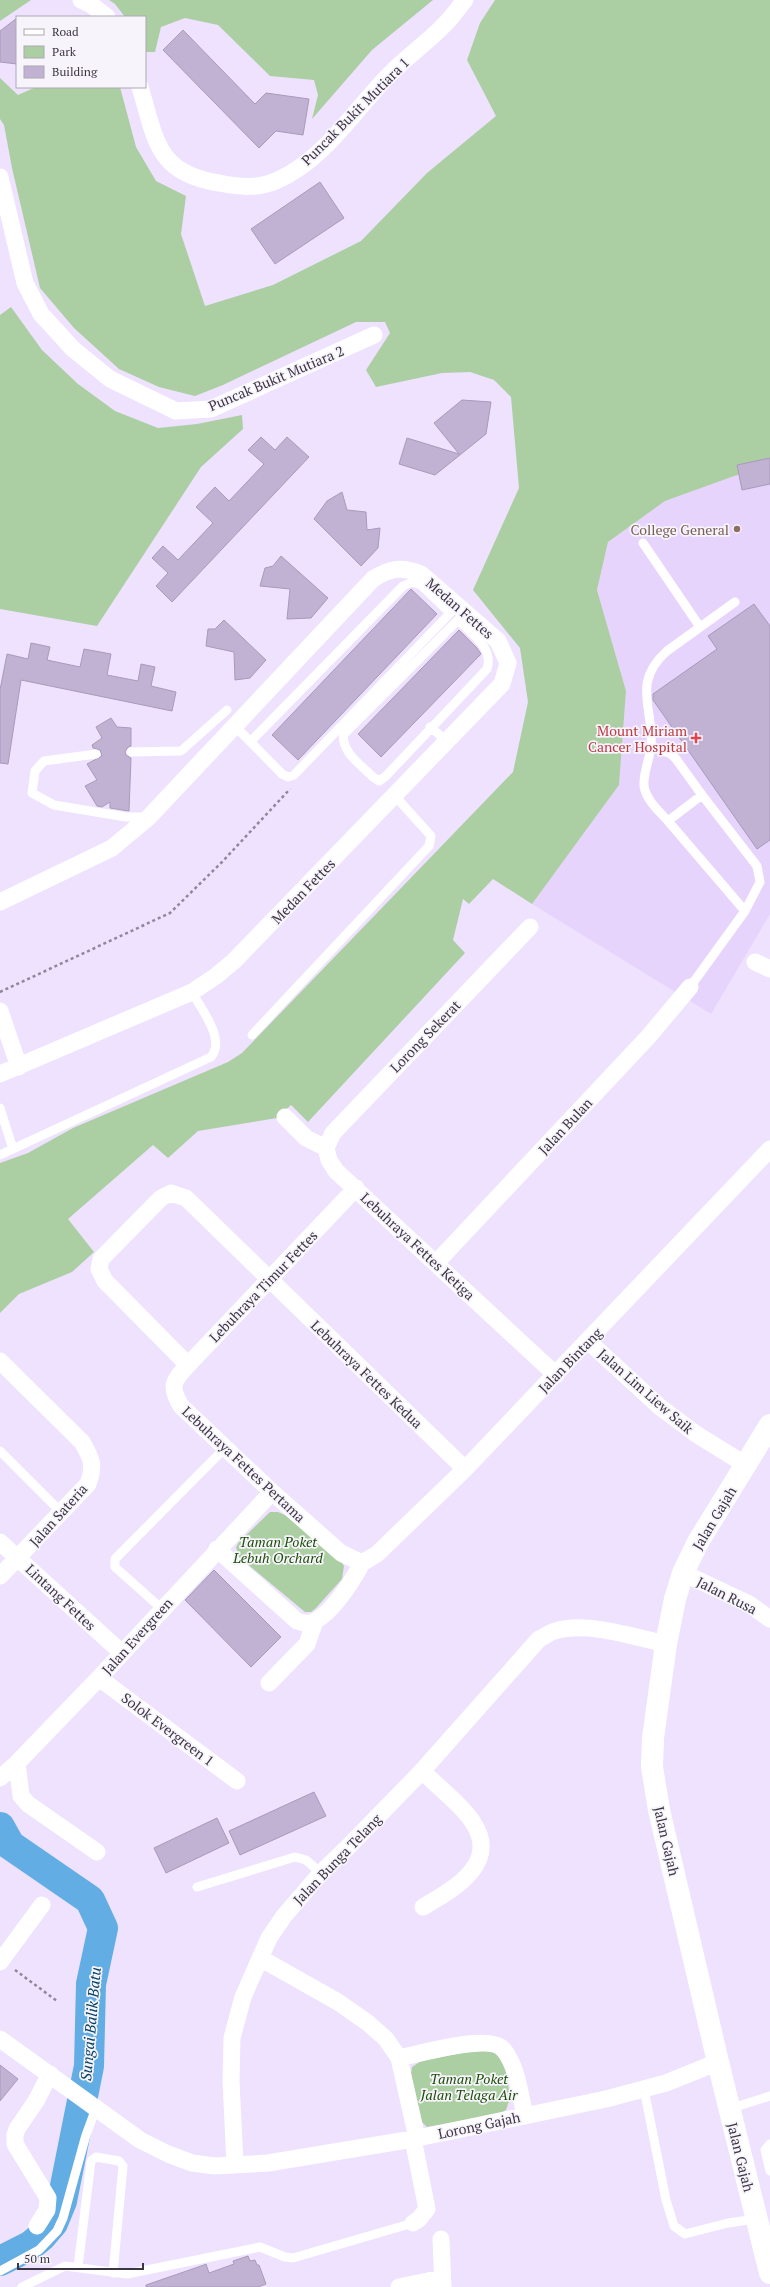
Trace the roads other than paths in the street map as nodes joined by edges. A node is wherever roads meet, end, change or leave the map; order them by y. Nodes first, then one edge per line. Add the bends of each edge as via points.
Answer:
1 (81, 0) edge
2 (465, 0) edge
3 (106, 16) edge
4 (140, 88) edge
5 (0, 177) edge
6 (3, 208) edge
7 (374, 335) dead end
8 (643, 542) dead end
9 (735, 602) dead end
10 (454, 609) junction
11 (700, 627) junction
12 (227, 710) dead end
13 (235, 726) junction
14 (430, 727) junction
15 (251, 741) junction
16 (447, 741) junction
17 (651, 746) junction
18 (132, 752) dead end
19 (96, 754) dead end
20 (702, 795) junction
21 (395, 796) junction
22 (150, 817) junction
23 (668, 821) junction
24 (0, 902) edge
25 (745, 911) junction
26 (530, 927) dead end
27 (690, 987) joint
28 (192, 992) junction
29 (0, 1011) edge
30 (252, 1035) dead end
31 (19, 1067) junction
32 (0, 1074) edge
33 (0, 1108) edge
34 (285, 1116) dead end
35 (326, 1148) junction
36 (13, 1149) junction
37 (770, 1149) edge
38 (0, 1155) edge
39 (356, 1188) junction
40 (436, 1263) junction
41 (269, 1279) junction
42 (588, 1341) junction
43 (0, 1361) edge
44 (188, 1365) junction
45 (556, 1375) junction
46 (173, 1386) joint
47 (770, 1425) edge
48 (225, 1448) junction
49 (0, 1451) edge
50 (746, 1465) junction
51 (465, 1469) junction
52 (272, 1492) junction
53 (62, 1513) junction
54 (0, 1542) edge
55 (217, 1549) junction
56 (18, 1558) junction
57 (362, 1563) junction
58 (683, 1573) junction
59 (0, 1576) edge
60 (162, 1609) junction
61 (770, 1619) edge
62 (314, 1621) junction
63 (666, 1644) junction
64 (122, 1653) junction
65 (99, 1678) junction
66 (268, 1683) dead end
67 (17, 1763) junction
68 (422, 1771) junction
69 (0, 1778) edge
70 (237, 1780) dead end
71 (98, 1852) dead end
72 (320, 1873) junction
73 (197, 1887) dead end
74 (42, 1905) dead end
75 (422, 1907) dead end
76 (260, 1958) junction
77 (1, 1961) edge
78 (0, 2039) edge
79 (399, 2058) junction
80 (718, 2062) junction
81 (56, 2078) junction
82 (644, 2089) junction
83 (770, 2096) edge
84 (92, 2105) junction
85 (729, 2108) junction
86 (525, 2116) junction
87 (415, 2139) junction
88 (770, 2144) edge
89 (234, 2164) junction
90 (770, 2171) edge
91 (756, 2219) junction
92 (413, 2223) joint
93 (37, 2226) dead end
94 (441, 2239) dead end
95 (78, 2267) junction
96 (0, 2271) edge
97 (113, 2273) junction
98 (770, 2273) edge
99 (442, 2283) edge
100 (22, 2287) edge
101 (399, 2287) edge

1 - 3 street
2 - 4 street, Puncak Bukit Mutiara 1 via 444,25 390,73 313,156 290,173 265,184 237,186 197,180 181,172 167,160 157,144
5 - 6 street, Puncak Bukit Mutiara 2
6 - 7 street, Puncak Bukit Mutiara 2 via 25,283 41,314 73,349 110,379 176,411 211,409
8 - 11 lane
9 - 11 lane
10 - 13 street, Medan Fettes via 421,574 409,568 394,568 384,572 373,579
10 - 15 lane via 421,585 412,582 403,586
10 - 15 lane via 294,775 288,777 282,774
10 - 16 street, Medan Fettes via 498,641 508,663 502,684
11 - 17 lane via 658,659 649,675 646,686
12 - 18 lane via 181,751
13 - 15 lane
13 - 22 street, Medan Fettes
14 - 14 lane via 486,669 489,661 486,648 458,620 344,734 342,742 379,781
14 - 16 lane
16 - 21 street, Medan Fettes
17 - 20 lane via 671,754
17 - 23 lane via 644,786 652,803
19 - 22 lane via 44,760 35,771 32,793 54,806 126,817
20 - 23 lane
20 - 25 lane via 757,866 760,882
21 - 28 street, Medan Fettes via 234,961
21 - 30 lane via 431,836 430,846
22 - 24 street, Medan Fettes via 112,848
23 - 25 lane
25 - 27 lane
26 - 35 street, Lorong Sekerat via 332,1133
27 - 40 street, Jalan Bulan via 649,1036
28 - 31 street, Medan Fettes
28 - 36 lane via 214,1032 217,1045 211,1057
29 - 31 street
31 - 32 street, Medan Fettes
33 - 36 lane
34 - 35 street via 306,1138
35 - 39 street, Lebuhraya Fettes Ketiga via 329,1160 336,1171
36 - 38 lane
37 - 42 street, Jalan Bintang
39 - 40 street, Lebuhraya Fettes Ketiga
39 - 41 street, Lebuhraya Timur Fettes
40 - 45 street, Lebuhraya Fettes Ketiga
41 - 44 street, Lebuhraya Timur Fettes
41 - 44 street, Lebuhraya Fettes Kedua via 186,1198 171,1193 161,1198 101,1259 99,1269 105,1281
41 - 51 street, Lebuhraya Fettes Kedua
42 - 45 street, Jalan Bintang
42 - 50 street, Jalan Lim Liew Saik via 678,1421
43 - 53 street, Jalan Sateria via 82,1442 91,1456 93,1470 88,1484
44 - 46 street, Lebuhraya Timur Fettes
45 - 51 street, Jalan Bintang
46 - 48 street, Lebuhraya Fettes Pertama via 181,1406
47 - 50 street, Jalan Gajah
48 - 52 street, Lebuhraya Fettes Pertama
48 - 60 lane via 115,1559 115,1567
49 - 53 lane
50 - 58 street, Jalan Gajah via 698,1542
51 - 57 street, Jalan Bintang via 377,1554
52 - 55 street, Jalan Evergreen
52 - 57 street, Lebuhraya Fettes Pertama via 341,1553
53 - 56 street, Jalan Sateria
54 - 56 street, Lintang Fettes
55 - 60 street, Jalan Evergreen
55 - 62 street via 297,1621
56 - 59 street, Jalan Sateria
56 - 64 street, Lintang Fettes
57 - 62 street via 353,1581 335,1603
58 - 61 street, Jalan Rusa via 749,1604
58 - 63 street, Jalan Gajah
60 - 64 street, Jalan Evergreen
62 - 66 street via 307,1644
63 - 68 street, Jalan Bunga Telang via 603,1630 575,1628 555,1631 539,1639
63 - 80 street, Jalan Gajah via 653,1738 652,1767 659,1810
64 - 65 street, Jalan Evergreen
65 - 67 street, Jalan Evergreen
65 - 70 street, Solok Evergreen 1
67 - 69 street, Jalan Evergreen
67 - 71 street via 21,1796 28,1804
68 - 72 street, Jalan Bunga Telang
68 - 75 street via 472,1820 480,1834 483,1849 480,1861 464,1879 448,1893
72 - 73 lane via 306,1860 295,1857
72 - 76 street, Jalan Bunga Telang via 284,1916 269,1938
74 - 77 street
76 - 79 street via 312,1986 368,2023 386,2039
76 - 89 street, Jalan Bunga Telang via 243,1997 232,2038
78 - 81 street, Lorong Gajah
79 - 86 street via 478,2042 491,2043 502,2048 511,2063
79 - 87 street
80 - 82 street, Lorong Gajah
80 - 85 street, Jalan Gajah
81 - 84 street, Lorong Gajah
81 - 93 street via 36,2101 15,2135 15,2144 48,2198 47,2210
82 - 86 street, Lorong Gajah
82 - 91 lane via 666,2200 674,2226 685,2234
83 - 85 lane
84 - 89 street, Lorong Gajah via 140,2140 168,2154 192,2163 215,2166
84 - 96 lane via 63,2218 57,2231 39,2250
85 - 91 street, Jalan Gajah
86 - 87 street, Lorong Gajah
87 - 89 street, Lorong Gajah via 268,2163
87 - 92 street via 427,2209
88 - 90 lane via 766,2150
91 - 98 street, Jalan Gajah
92 - 97 lane via 293,2258 260,2247 127,2274
94 - 99 street
95 - 97 lane
95 - 97 lane via 92,2162 96,2157 119,2161 123,2166
95 - 100 lane via 65,2266 56,2269
99 - 101 street

